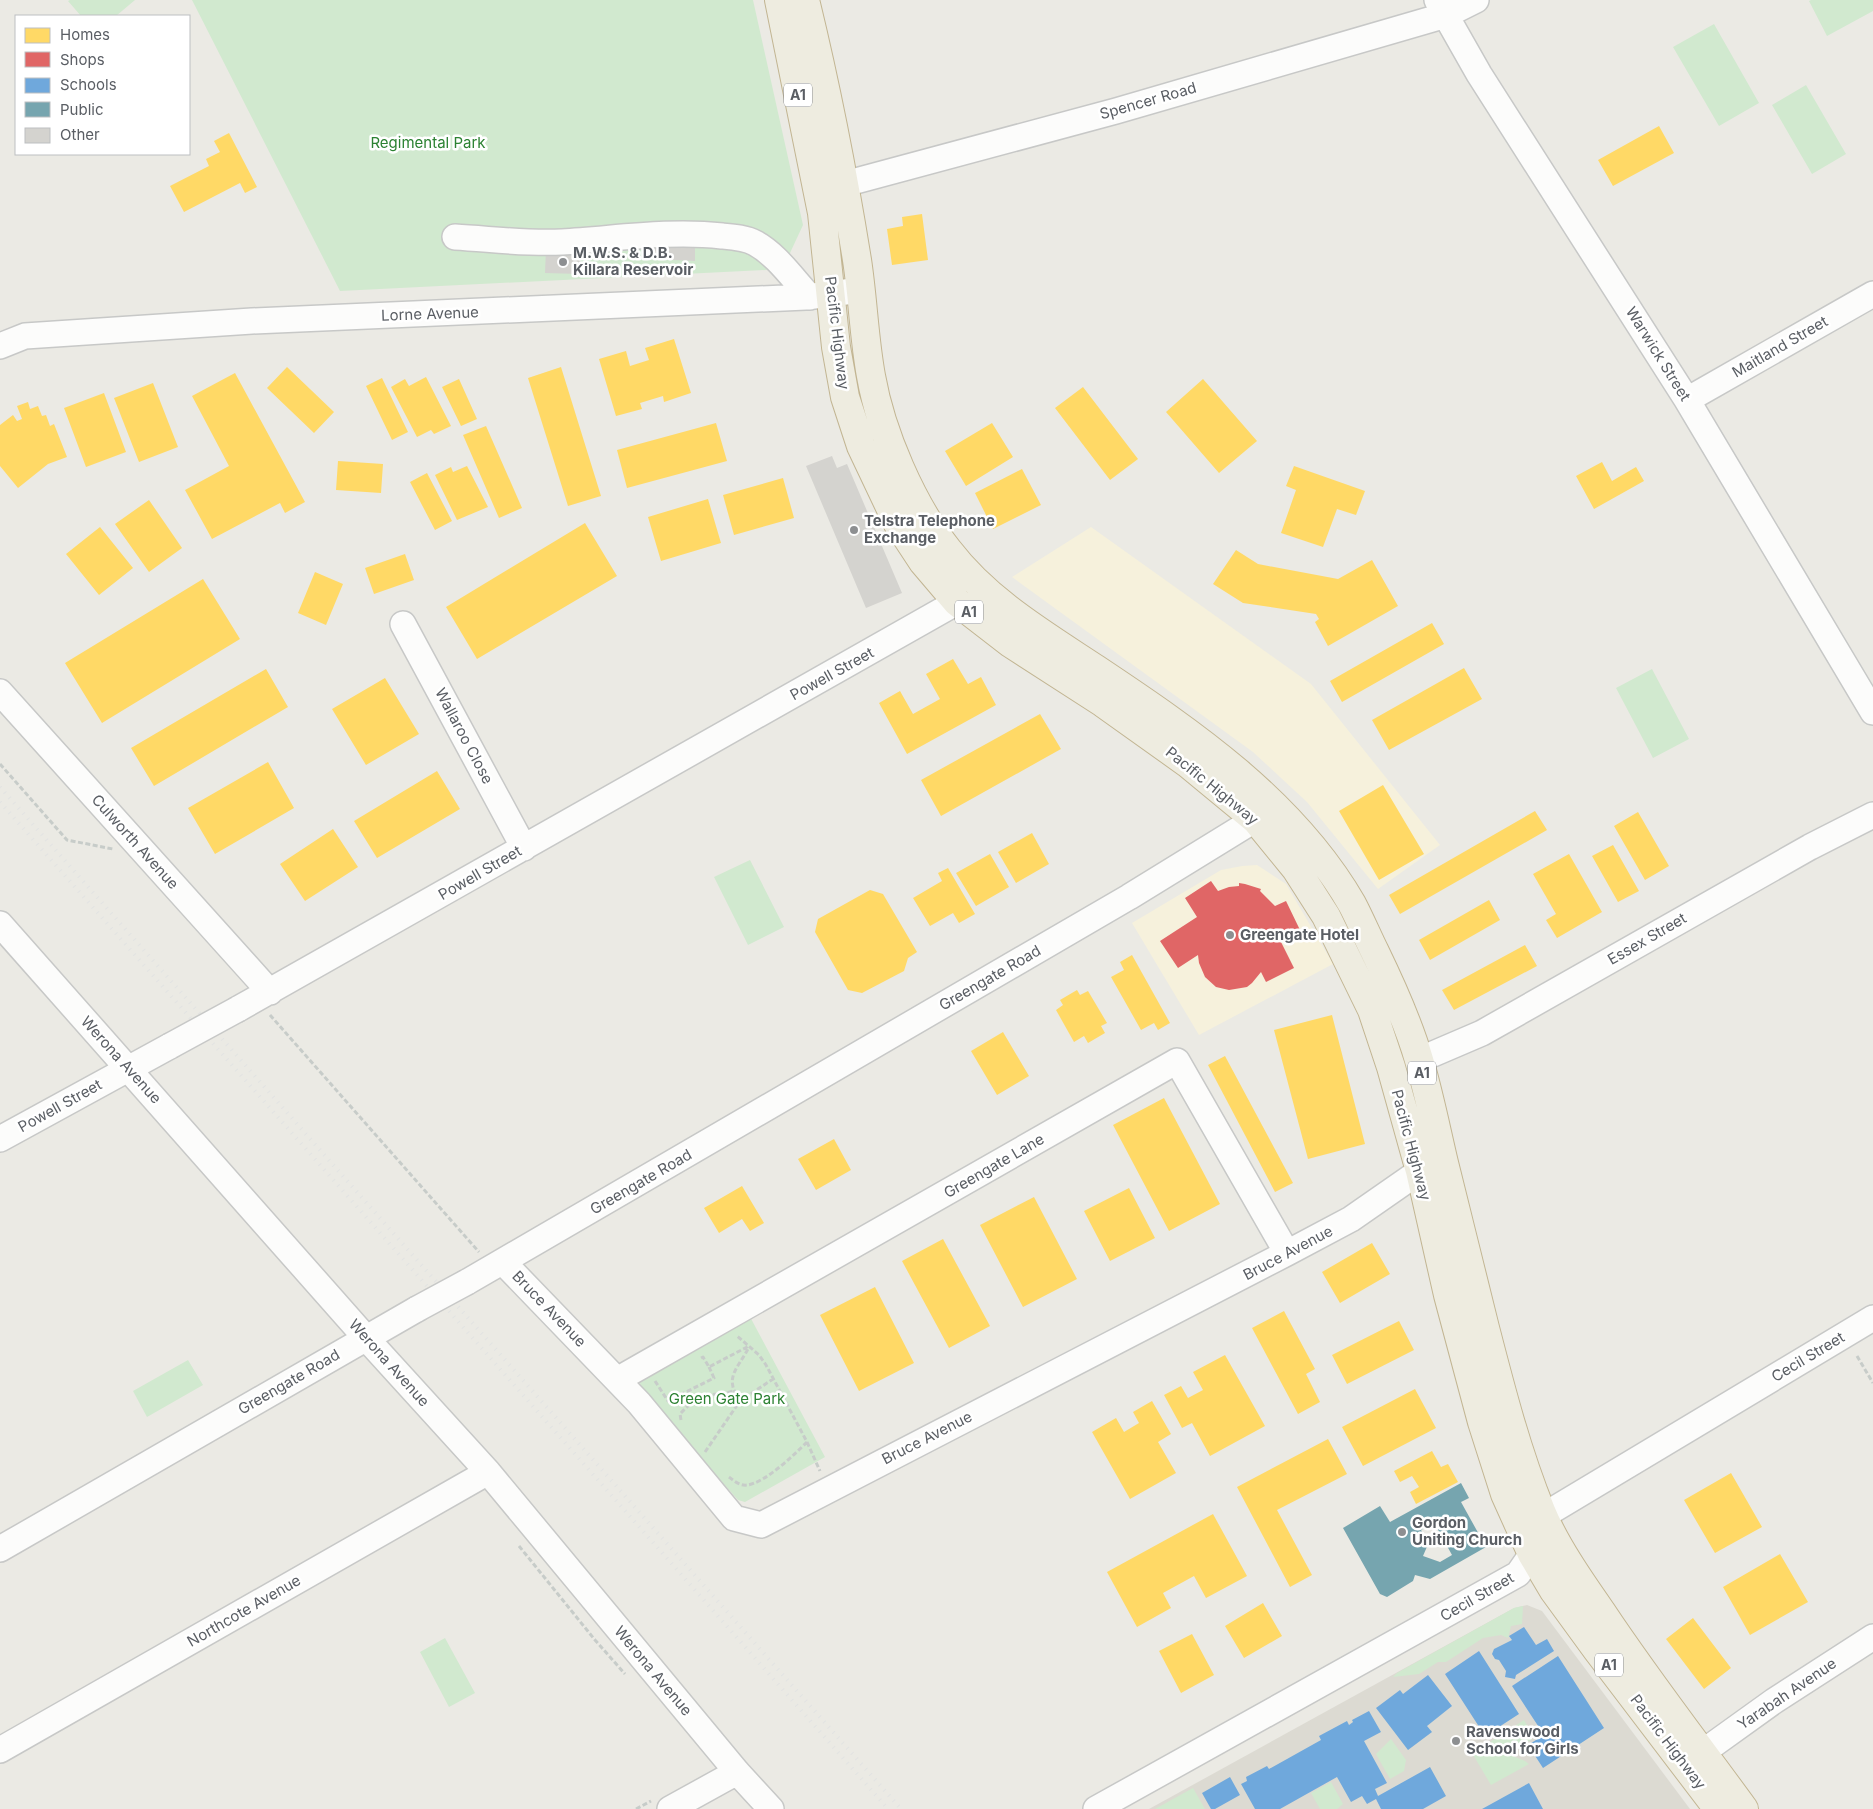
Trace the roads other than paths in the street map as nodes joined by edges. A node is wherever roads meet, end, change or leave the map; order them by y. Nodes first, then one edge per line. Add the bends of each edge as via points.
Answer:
1 (779, 0) edge
2 (806, 0) edge
3 (1476, 0) edge
4 (1442, 7) edge
5 (844, 184) junction
6 (817, 191) junction
7 (455, 237) dead end
8 (861, 290) junction
9 (1873, 294) edge
10 (820, 296) junction
11 (0, 346) edge
12 (1687, 400) junction
13 (957, 602) junction
14 (403, 624) dead end
15 (0, 692) edge
16 (1873, 712) edge
17 (1266, 813) junction
18 (1873, 815) edge
19 (524, 848) junction
20 (0, 924) edge
21 (270, 992) junction
22 (1419, 1060) junction
23 (128, 1068) junction
24 (0, 1139) edge
25 (1420, 1171) junction
26 (1287, 1254) junction
27 (503, 1262) junction
28 (1873, 1318) edge
29 (366, 1338) junction
30 (617, 1380) junction
31 (488, 1472) junction
32 (1543, 1516) junction
33 (0, 1549) edge
34 (1532, 1554) junction
35 (1873, 1636) edge
36 (0, 1750) edge
37 (1703, 1752) junction
38 (737, 1772) junction
39 (670, 1809) edge
40 (771, 1809) edge
41 (1096, 1809) edge
42 (1718, 1809) edge
43 (1744, 1809) edge

1 - 6 highway, Pacific Highway / A1
2 - 5 highway, Pacific Highway / A1
3 - 4 street, Spencer Road
4 - 5 street, Spencer Road via 1116,111
4 - 12 street, Warwick Street via 1479,74
5 - 6 street, Spencer Road
5 - 8 highway, Pacific Highway / A1
6 - 10 highway, Pacific Highway / A1
7 - 10 street via 527,242 654,234 738,238 754,242 769,252
8 - 10 street, Lorne Avenue
8 - 17 highway, Pacific Highway / A1 via 870,370 881,418 922,511 947,550 1002,605 1192,736 1255,786
9 - 12 street, Maitland Street
10 - 11 street, Lorne Avenue via 252,321 26,336
10 - 13 highway, Pacific Highway / A1 via 844,397 861,446 898,524 923,562
12 - 16 street, Warwick Street
13 - 17 highway, Pacific Highway / A1 via 1010,643
13 - 19 street, Powell Street
14 - 19 street, Wallaroo Close
15 - 21 street, Culworth Avenue
17 - 22 highway, Pacific Highway / A1 via 1319,855 1352,904 1398,1000
17 - 25 highway, Pacific Highway / A1 via 1326,916 1375,1019
17 - 27 street, Greengate Road via 1129,897
18 - 22 street, Essex Street via 1810,847 1482,1033
19 - 21 street, Powell Street
20 - 23 street, Werona Avenue
21 - 23 street, Powell Street, bridge
22 - 32 highway, Pacific Highway / A1 via 1496,1371 1518,1447
23 - 24 street, Powell Street
23 - 29 street, Werona Avenue
25 - 26 street, Bruce Avenue via 1351,1219
25 - 34 highway, Pacific Highway / A1 via 1450,1304 1482,1422 1505,1494
26 - 30 street, Bruce Avenue via 761,1525 734,1518
26 - 30 street, Greengate Lane via 1177,1061
27 - 29 street, Greengate Road, bridge
27 - 30 street, Bruce Avenue
28 - 32 street, Cecil Street
29 - 31 street, Werona Avenue
29 - 33 street, Greengate Road
31 - 36 street, Northcote Avenue
31 - 38 street, Werona Avenue
32 - 34 street, Cecil Street
32 - 37 highway, Pacific Highway / A1 via 1577,1576 1619,1639
34 - 41 street, Cecil Street via 1518,1574
34 - 42 highway, Pacific Highway / A1 via 1575,1620
35 - 37 street, Yarabah Avenue
37 - 43 highway, Pacific Highway / A1
38 - 39 street
38 - 40 street, Werona Avenue

